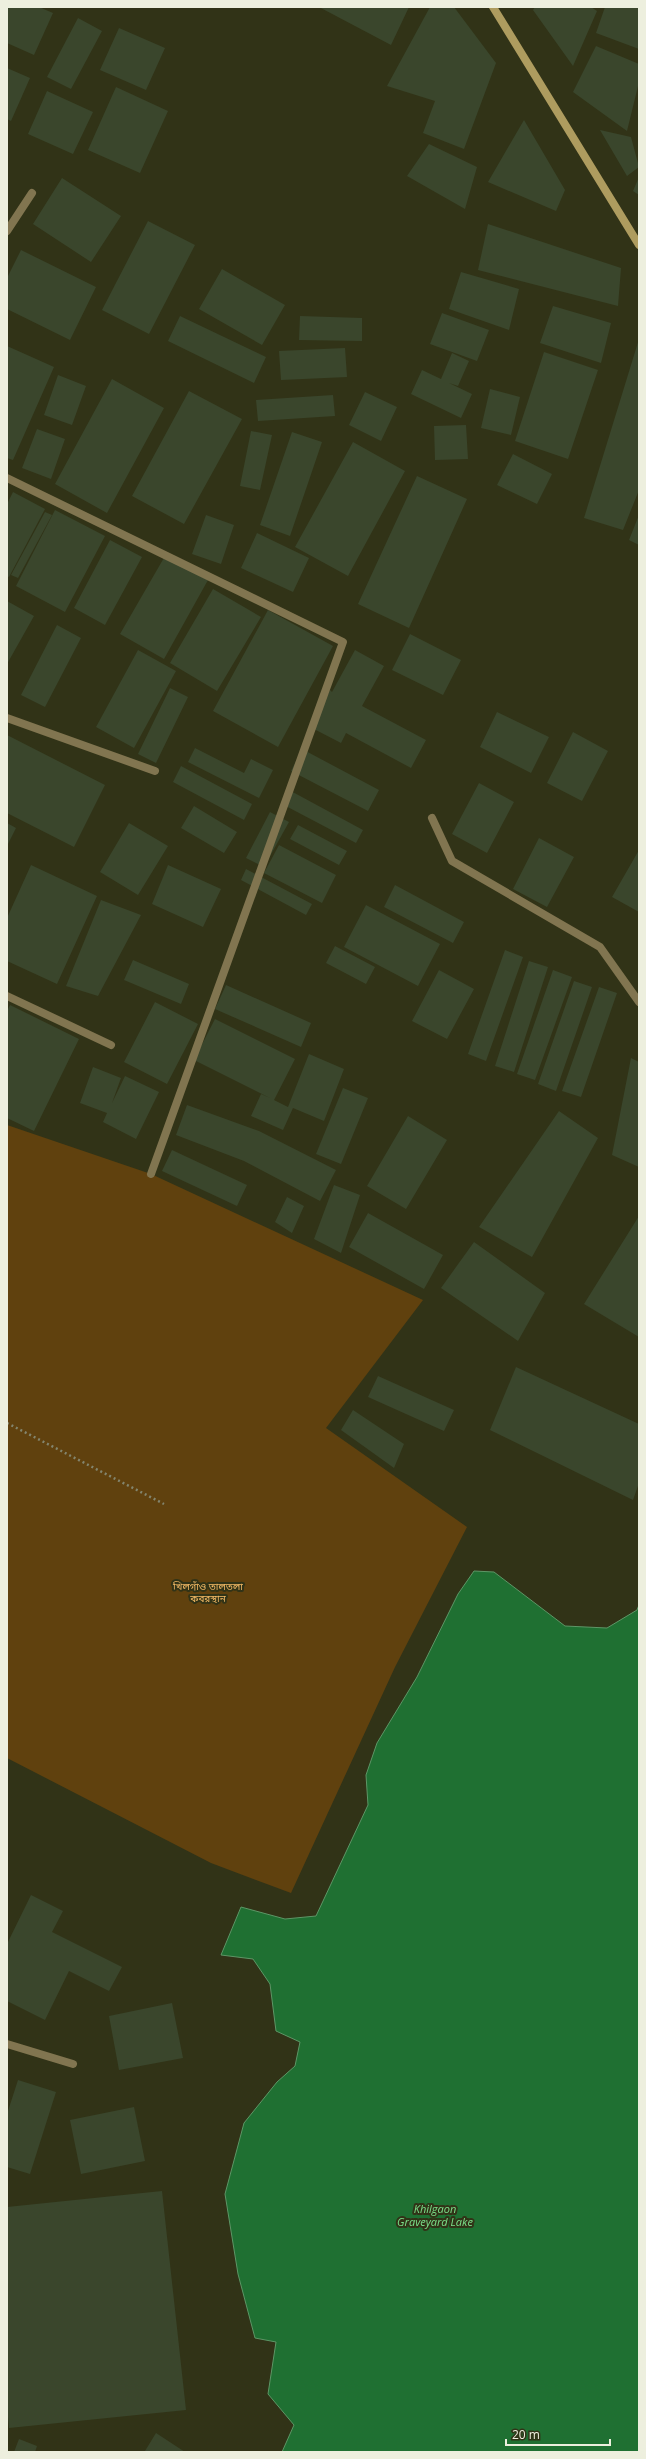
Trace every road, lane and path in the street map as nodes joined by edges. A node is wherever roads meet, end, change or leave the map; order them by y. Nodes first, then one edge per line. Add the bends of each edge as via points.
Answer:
1 (493, 7) edge
2 (32, 193) dead end
3 (7, 232) edge
4 (639, 244) edge
5 (7, 478) edge
6 (7, 718) edge
7 (155, 771) dead end
8 (432, 818) dead end
9 (7, 996) edge
10 (639, 1002) edge
11 (111, 1045) dead end
12 (151, 1174) dead end
13 (7, 1423) edge
14 (164, 1504) dead end
15 (7, 2044) edge
16 (73, 2064) dead end

1 - 4 street
2 - 3 street
5 - 12 street via 343,642
6 - 7 street
8 - 10 street via 452,862 600,947
9 - 11 street
13 - 14 path
15 - 16 street

